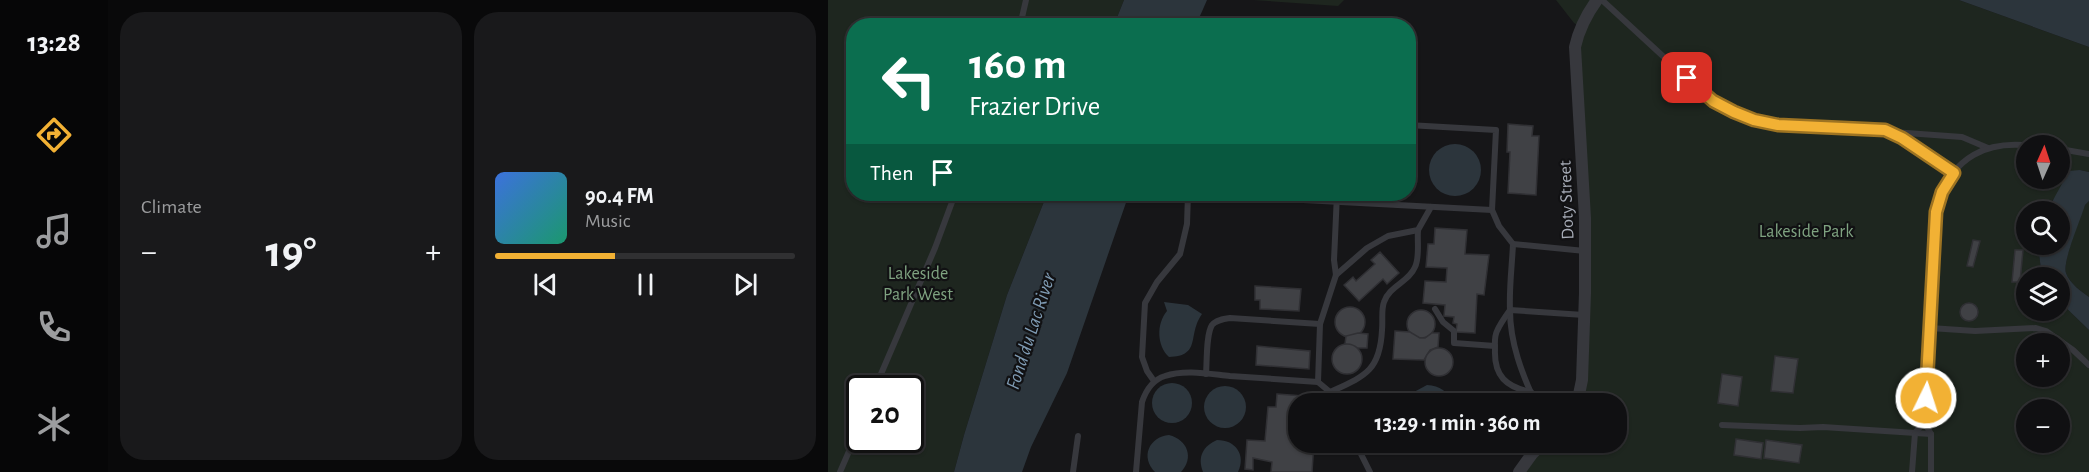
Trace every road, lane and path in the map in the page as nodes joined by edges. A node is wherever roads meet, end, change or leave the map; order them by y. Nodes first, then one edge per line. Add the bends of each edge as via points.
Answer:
1 (1026, 0) edge
2 (1597, 0) edge
3 (1602, 0) edge
4 (1022, 18) edge
5 (1416, 125) edge
6 (1885, 130) junction
7 (2016, 145) edge
8 (1988, 148) junction
9 (2070, 151) edge
10 (2089, 154) edge
11 (1954, 173) junction
12 (952, 201) edge
13 (1187, 201) edge
14 (1303, 201) edge
15 (1336, 203) junction
16 (1431, 207) junction
17 (1492, 210) junction
18 (1418, 230) junction
19 (1513, 244) junction
20 (1585, 251) junction
21 (1336, 275) junction
22 (1435, 309) dead end
23 (1510, 310) junction
24 (1584, 315) junction
25 (1320, 324) junction
26 (1930, 328) junction
27 (1495, 346) junction
28 (2089, 365) edge
29 (1206, 374) junction
30 (881, 375) edge
31 (1154, 381) junction
32 (1318, 382) junction
33 (1330, 392) joint
34 (1531, 392) joint
35 (1579, 393) edge
36 (1924, 422) junction
37 (1722, 425) dead end
38 (1915, 433) junction
39 (1931, 434) junction
40 (1078, 436) dead end
41 (848, 453) edge
42 (1360, 453) edge
43 (1533, 453) edge
44 (840, 472) edge
45 (1073, 472) edge
46 (1136, 472) edge
47 (1370, 472) edge
48 (1519, 472) edge
49 (1912, 472) edge
50 (1931, 472) edge

1 - 4 lane
2 - 20 street, Doty Street via 1584,18 1575,47
3 - 6 lane via 1704,94 1734,112 1778,125
5 - 17 lane via 1496,129
6 - 8 lane via 1962,137
6 - 11 lane
7 - 8 lane
8 - 11 lane via 1969,157
9 - 10 lane
11 - 26 lane via 1936,212
12 - 30 lane
13 - 31 lane via 1180,254 1145,303 1142,357
14 - 15 lane
15 - 16 lane
15 - 21 lane
16 - 17 lane
16 - 18 lane
17 - 19 lane
18 - 21 lane via 1388,236
18 - 33 lane via 1416,267 1383,303 1381,350 1376,361 1367,372
19 - 20 lane
19 - 23 lane
20 - 24 street, Doty Street
21 - 25 lane
22 - 27 lane via 1454,331 1454,344
23 - 24 lane
23 - 27 lane via 1496,333
23 - 34 lane via 1518,363
24 - 35 street, Doty Street
25 - 29 lane via 1218,320 1211,326
25 - 32 lane
26 - 28 lane via 2036,328 2065,344
26 - 36 lane
27 - 34 lane via 1498,374 1520,390
29 - 31 lane via 1178,373
29 - 32 lane
31 - 46 lane via 1142,402
32 - 33 lane
36 - 38 lane
36 - 39 lane
37 - 38 lane
38 - 39 lane
38 - 49 lane
39 - 50 lane
40 - 45 lane
41 - 44 lane
42 - 47 lane
43 - 48 street

